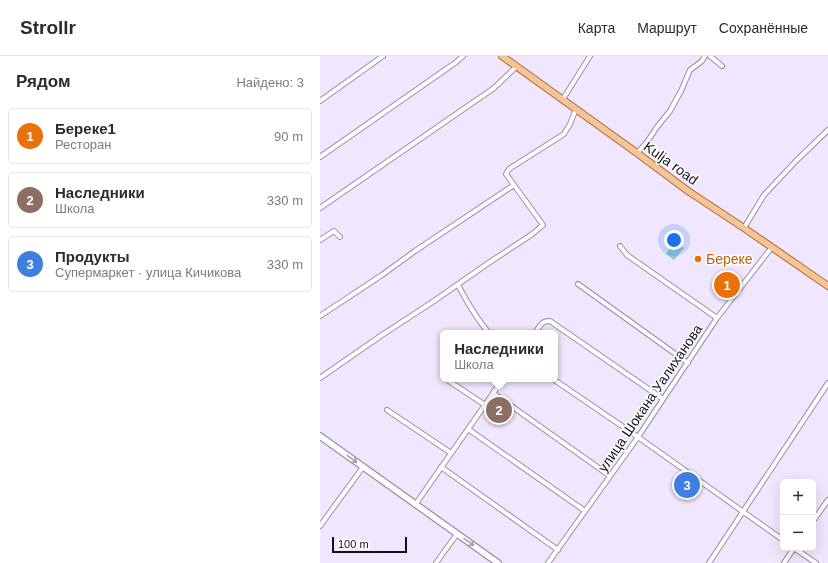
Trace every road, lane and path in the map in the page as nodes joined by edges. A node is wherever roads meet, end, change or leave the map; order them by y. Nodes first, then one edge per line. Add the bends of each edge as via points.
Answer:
1 (382, 56) edge
2 (463, 56) edge
3 (502, 56) edge
4 (590, 56) edge
5 (705, 56) edge
6 (710, 56) edge
7 (517, 66) junction
8 (722, 66) dead end
9 (563, 100) junction
10 (320, 101) edge
11 (576, 109) junction
12 (828, 130) edge
13 (637, 153) junction
14 (320, 157) edge
15 (514, 185) junction
16 (320, 208) edge
17 (744, 228) junction
18 (340, 237) dead end
19 (320, 240) edge
20 (620, 246) dead end
21 (772, 247) junction
22 (578, 284) dead end
23 (458, 285) junction
24 (828, 286) edge
25 (320, 316) edge
26 (717, 318) junction
27 (486, 330) edge
28 (537, 330) edge
29 (688, 363) junction
30 (320, 378) edge
31 (450, 382) edge
32 (501, 382) edge
33 (557, 382) edge
34 (828, 383) edge
35 (493, 393) junction
36 (663, 399) junction
37 (485, 405) junction
38 (387, 410) dead end
39 (468, 429) junction
40 (320, 436) edge
41 (638, 437) junction
42 (451, 453) junction
43 (363, 467) junction
44 (442, 467) junction
45 (610, 476) junction
46 (828, 500) edge
47 (415, 504) junction
48 (585, 511) junction
49 (743, 512) junction
50 (816, 517) edge
51 (320, 526) edge
52 (457, 534) junction
53 (780, 538) edge
54 (558, 550) junction
55 (792, 551) edge
56 (798, 551) edge
57 (494, 562) edge
58 (436, 563) edge
59 (548, 563) edge
60 (709, 563) edge
61 (784, 563) edge
62 (816, 563) edge

1 - 10 street
2 - 14 street
3 - 7 main road, Kulja road
4 - 9 street
5 - 13 street via 690,70 670,111
6 - 8 street
7 - 9 main road, Kulja road
7 - 16 street via 494,88
9 - 11 main road, Kulja road
11 - 13 main road, Kulja road
11 - 15 street via 564,134 509,169 506,174
12 - 17 street via 764,195
13 - 17 main road, Kulja road
15 - 23 street via 543,225
15 - 25 street
17 - 21 main road, Kulja road
18 - 19 street via 334,231
20 - 26 street via 627,255
21 - 24 main road, Kulja road
21 - 26 street, улица Шокана Уалиханова
22 - 29 street
23 - 27 street
23 - 30 street
26 - 29 street, улица Шокана Уалиханова
28 - 36 street via 542,323 550,321
29 - 36 street, улица Шокана Уалиханова
31 - 37 street
32 - 35 street
33 - 41 street
34 - 49 street
35 - 37 street
35 - 45 street
36 - 41 street, улица Шокана Уалиханова
37 - 39 street
38 - 42 street
39 - 42 street
39 - 48 street
40 -> 43 street
41 - 45 street, улица Шокана Уалиханова
41 - 49 street
42 - 44 street
43 - 47 street
43 - 51 street
44 - 47 street
44 - 54 street
45 - 48 street, улица Шокана Уалиханова
46 - 50 street
47 - 52 street
48 - 54 street, улица Шокана Уалиханова
49 - 53 street
49 - 60 street
52 -> 57 street
52 - 58 street
54 - 59 street, улица Шокана Уалиханова
55 - 61 street
56 - 62 street

